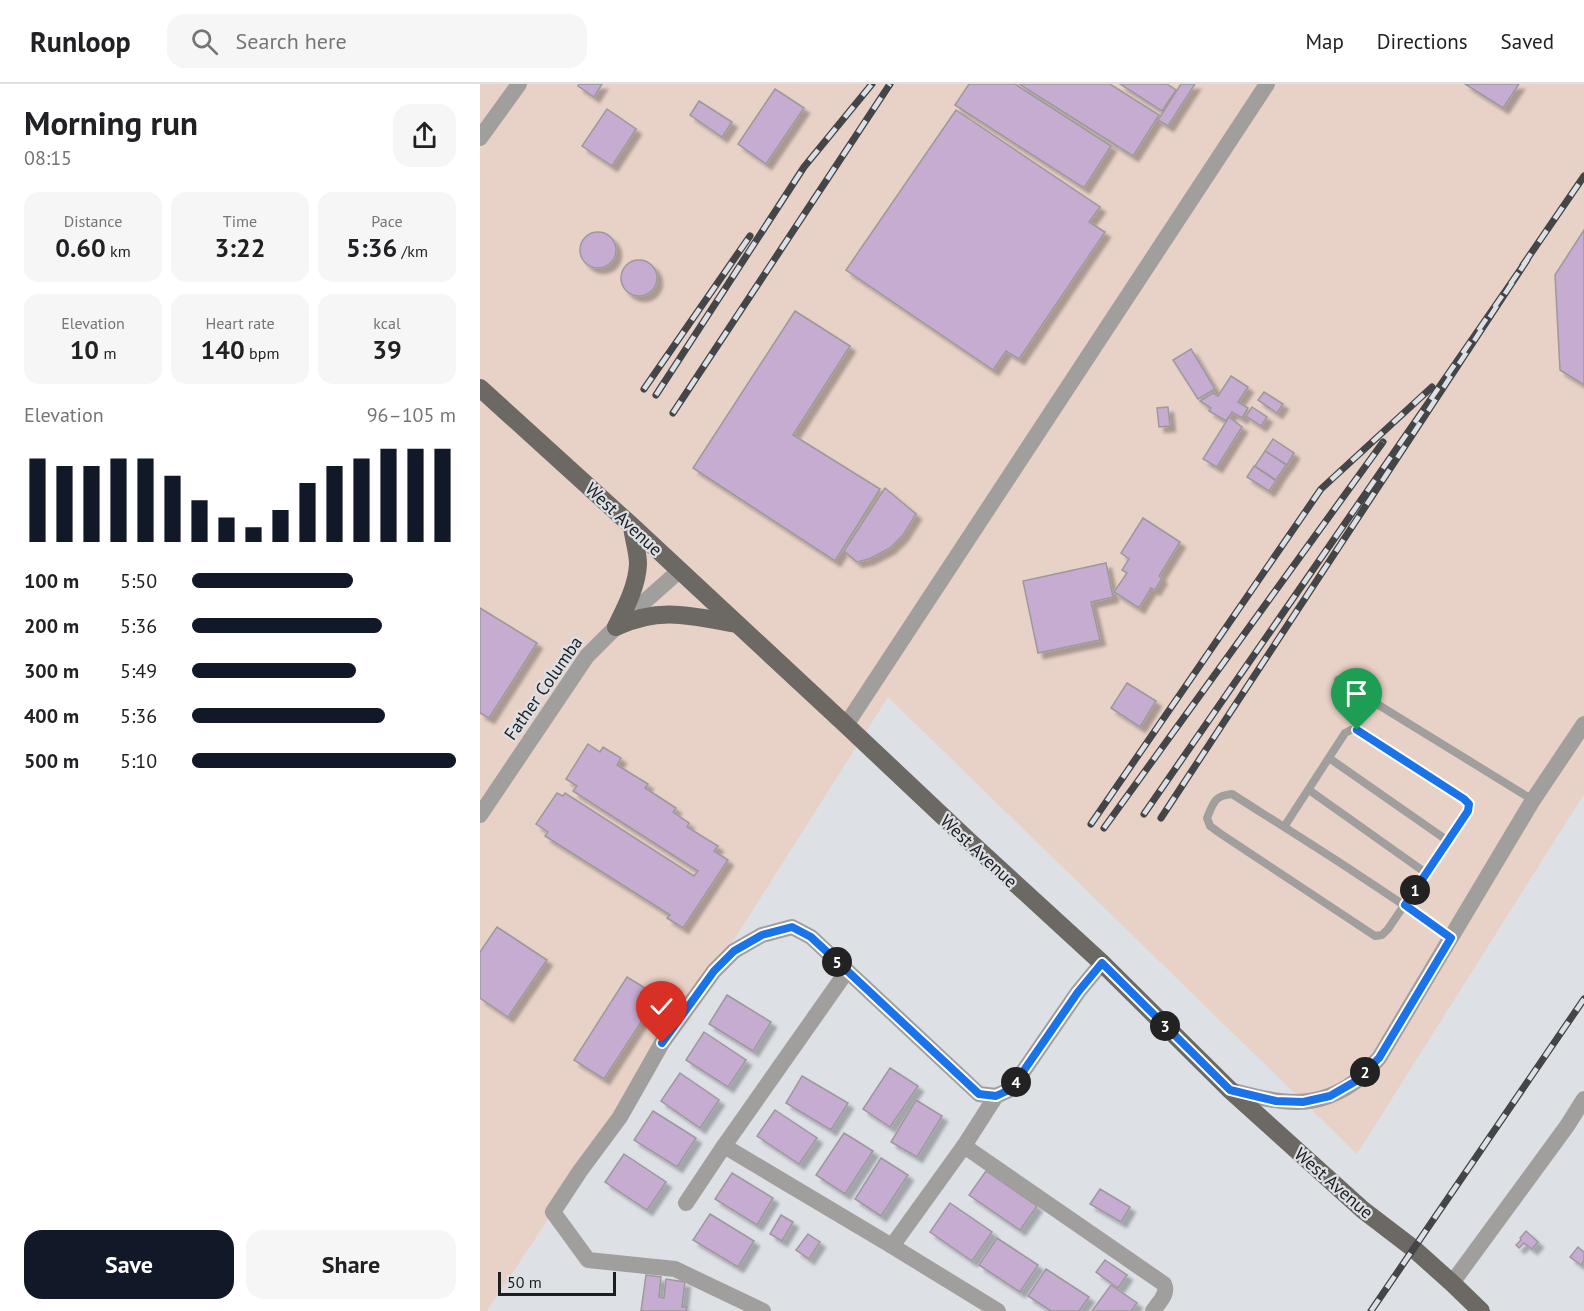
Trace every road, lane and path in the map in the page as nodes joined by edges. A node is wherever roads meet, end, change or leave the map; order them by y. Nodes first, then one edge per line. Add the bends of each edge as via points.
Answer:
1 (519, 84) edge
2 (1267, 84) edge
3 (480, 138) edge
4 (480, 388) edge
5 (632, 526) junction
6 (679, 571) junction
7 (737, 624) junction
8 (616, 627) junction
9 (1338, 680) dead end
10 (1584, 724) edge
11 (846, 725) junction
12 (1329, 758) junction
13 (1309, 790) junction
14 (1533, 800) junction
15 (480, 815) edge
16 (1284, 827) junction
17 (1448, 841) junction
18 (1426, 873) junction
19 (1405, 905) junction
20 (1451, 938) junction
21 (1102, 963) junction
22 (847, 971) junction
23 (1230, 1090) junction
24 (996, 1096) junction
25 (1584, 1099) edge
26 (724, 1146) junction
27 (963, 1146) junction
28 (686, 1203) dead end
29 (892, 1246) junction
30 (1452, 1283) junction
31 (763, 1311) edge
32 (998, 1311) edge
33 (1153, 1311) edge
34 (1481, 1311) edge

1 - 3 street
2 - 11 street
4 - 5 main road, West Avenue
5 - 6 main road, West Avenue
5 - 8 main road via 638,564 628,604
6 - 7 main road, West Avenue
6 - 8 street, Father Columba
7 - 8 main road via 667,614 646,615
7 - 11 main road, West Avenue
8 - 15 street, Father Columba via 572,676
9 - 14 lane
10 - 14 street
11 - 21 main road, West Avenue
12 - 13 lane
12 - 17 lane
12 - 17 lane via 1345,733 1357,730 1464,799 1469,804 1468,811
13 - 16 lane
13 - 18 lane
14 - 20 street
16 - 19 lane
16 - 19 lane via 1232,794 1221,795 1207,818 1210,826 1375,936 1388,929
17 - 18 lane
18 - 19 lane
19 - 20 lane
20 - 23 street via 1379,1058 1356,1081 1330,1096 1303,1102 1276,1101
21 - 23 main road, West Avenue
21 - 24 street via 1011,1089
22 - 24 street via 979,1094
22 - 26 street
22 - 31 street via 811,937 792,927 762,935 734,951 714,971 662,1043 620,1117 553,1212 588,1260 675,1269
23 - 30 main road, West Avenue
24 - 27 street
25 - 30 street
26 - 28 street
26 - 29 street
27 - 29 street
27 - 33 street via 1164,1284 1165,1293
29 - 32 street
30 - 34 main road, West Avenue

